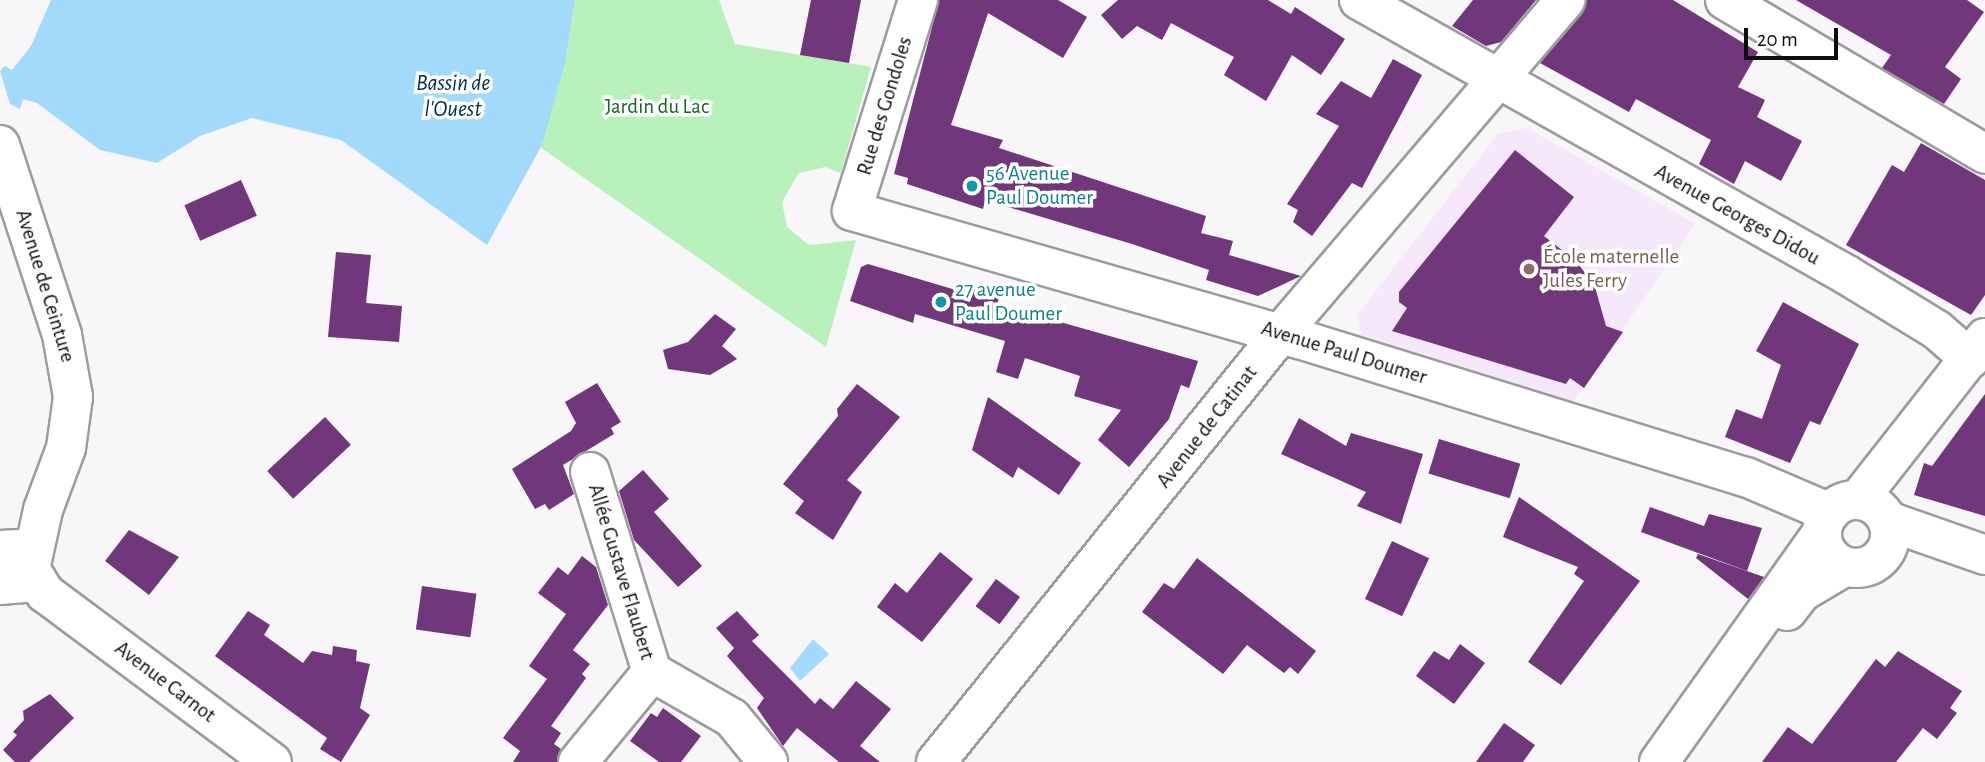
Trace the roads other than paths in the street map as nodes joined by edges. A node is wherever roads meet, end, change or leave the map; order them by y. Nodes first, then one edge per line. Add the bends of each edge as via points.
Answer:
1 (918, 0) edge
2 (1359, 0) edge
3 (1564, 0) edge
4 (1725, 0) edge
5 (1497, 81) junction
6 (0, 145) edge
7 (1985, 154) edge
8 (852, 211) joint
9 (1281, 333) junction
10 (1978, 348) edge
11 (590, 472) dead end
12 (1850, 517) junction
13 (1985, 555) edge
14 (1844, 566) junction
15 (11, 576) edge
16 (653, 672) junction
17 (1690, 720) junction
18 (272, 762) edge
19 (578, 762) edge
20 (768, 762) edge
21 (936, 762) edge
22 (1659, 762) edge

1 - 8 street, Rue des Gondoles
2 - 5 street, Avenue Georges Didou
3 - 5 street, Avenue de Catinat
4 - 7 street
5 - 9 street, Avenue de Catinat
5 - 10 street, Avenue Georges Didou via 1847,275 1937,330
6 - 15 street, Avenue de Ceinture via 62,335 72,383 66,448
8 - 9 street, Avenue Paul Doumer
9 - 12 street, Avenue Paul Doumer via 1746,477
9 - 21 street, Avenue de Catinat
10 - 12 street
11 - 16 street, Allée Gustave Flaubert
12 - 13 street, Avenue Paul Doumer
12 - 14 street via 1828,553
12 - 14 street via 1890,540 1881,558 1864,568
12 - 17 street
14 - 17 street via 1802,592
15 - 18 street, Avenue Carnot via 57,602
16 - 19 street
16 - 20 street via 732,718
17 - 22 street

